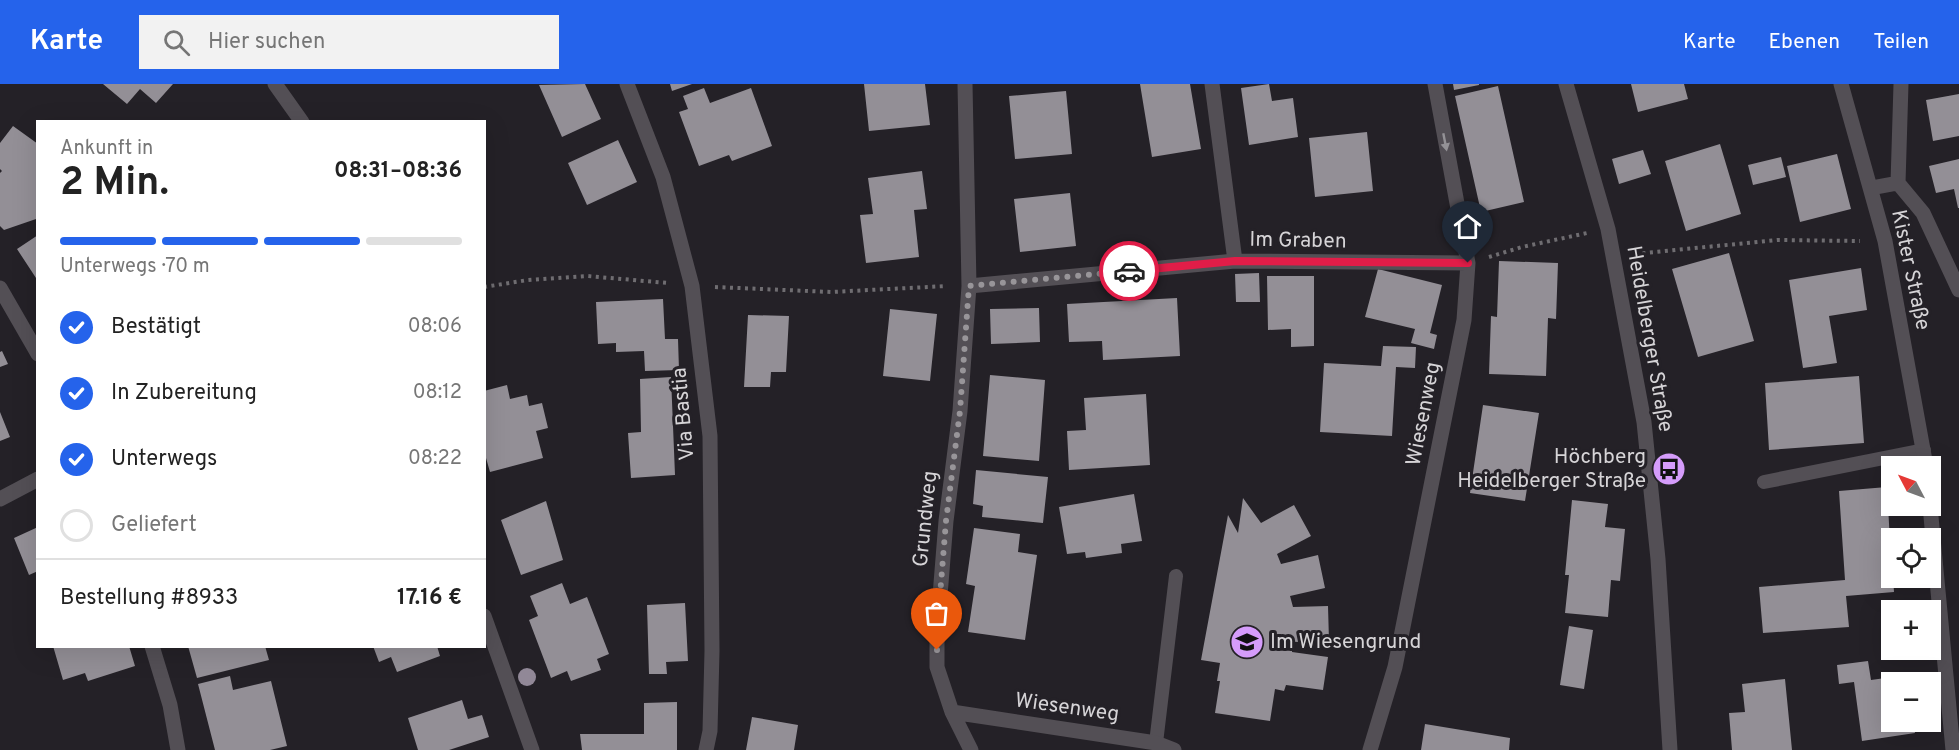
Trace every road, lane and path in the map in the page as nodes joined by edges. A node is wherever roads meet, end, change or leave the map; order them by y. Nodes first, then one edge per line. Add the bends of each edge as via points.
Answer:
1 (275, 84) edge
2 (627, 84) edge
3 (965, 84) edge
4 (1212, 84) edge
5 (1435, 84) edge
6 (1566, 84) edge
7 (1841, 84) edge
8 (1901, 84) edge
9 (301, 120) edge
10 (1898, 183) junction
11 (1871, 188) junction
12 (1608, 229) junction
13 (1885, 241) junction
14 (1644, 253) dead end
15 (1235, 261) junction
16 (1468, 263) junction
17 (654, 282) dead end
18 (969, 286) junction
19 (486, 287) edge
20 (735, 287) dead end
21 (922, 287) dead end
22 (0, 288) edge
23 (1959, 290) edge
24 (36, 351) edge
25 (1924, 450) junction
26 (1925, 456) edge
27 (36, 480) edge
28 (1764, 482) dead end
29 (0, 499) edge
30 (1931, 516) edge
31 (1176, 576) dead end
32 (486, 622) edge
33 (153, 648) edge
34 (951, 712) junction
35 (1156, 743) junction
36 (178, 750) edge
37 (532, 750) edge
38 (706, 750) edge
39 (971, 750) edge
40 (1174, 750) edge
41 (1370, 750) edge
42 (1670, 750) edge
43 (1953, 750) edge

1 - 9 street
2 - 38 street, Via Bastia via 663,177 692,286 706,401 710,436 712,640
3 - 18 street, Grundweg
4 - 15 street, Im Graben
5 -> 16 street, Wiesenweg
6 - 12 street, Heidelberger Straße
7 - 11 street, Kister Straße
8 - 10 street
10 - 11 street
10 - 23 street via 1923,213
11 - 13 street, Kister Straße
12 - 16 path
12 - 42 street, Heidelberger Straße via 1644,422 1658,559
13 - 14 path via 1777,240
13 - 25 street, Kister Straße
15 - 16 street, Im Graben
15 - 18 street
16 - 41 street, Wiesenweg via 1464,320 1395,667
17 - 19 path via 587,276
18 - 34 street, Grundweg via 937,633 938,667
20 - 21 path via 831,292
22 - 24 street
25 - 26 street, Kister Straße
25 - 28 lane
27 - 29 street
30 - 43 street
31 - 35 lane
32 - 37 street
33 - 36 street via 170,705
34 - 35 street, Wiesenweg
34 - 39 street, Grundweg
35 - 40 street, Wiesenweg

